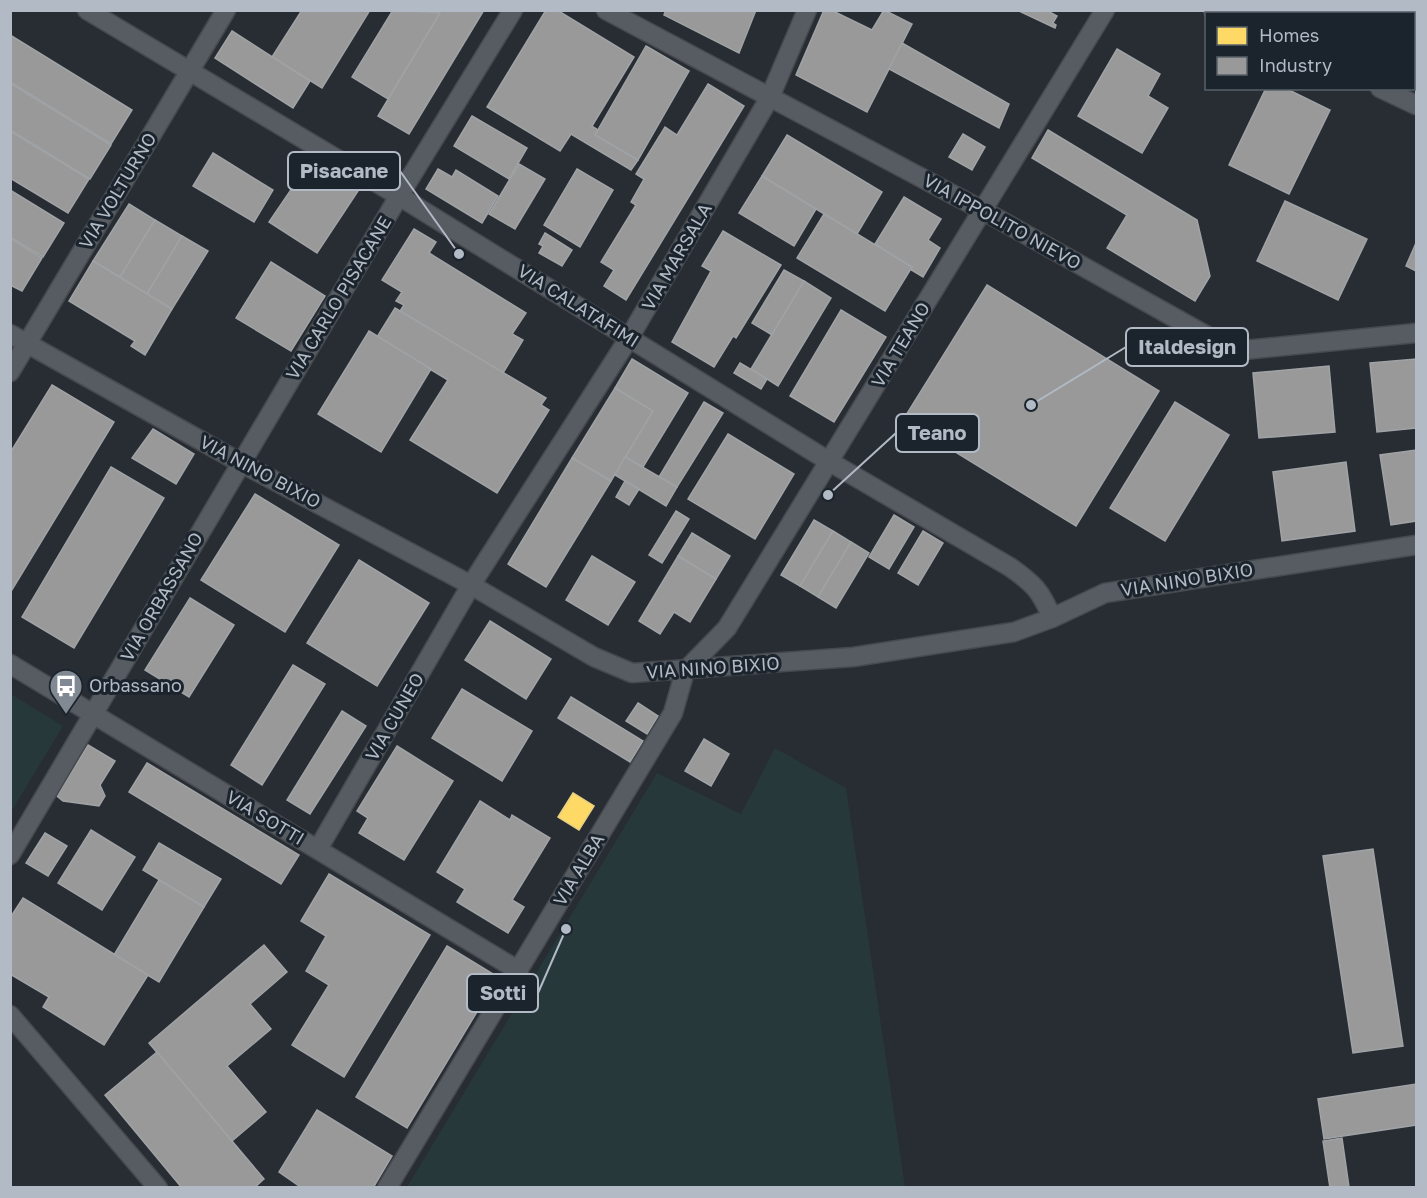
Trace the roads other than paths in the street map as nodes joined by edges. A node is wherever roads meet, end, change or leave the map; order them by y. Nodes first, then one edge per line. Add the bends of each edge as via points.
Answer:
1 (87, 10) edge
2 (226, 10) edge
3 (513, 10) edge
4 (606, 10) edge
5 (807, 10) edge
6 (1105, 10) edge
7 (190, 72) junction
8 (1384, 90) edge
9 (770, 97) junction
10 (1416, 105) edge
11 (399, 196) junction
12 (982, 210) junction
13 (10, 333) edge
14 (1416, 333) edge
15 (629, 338) junction
16 (28, 343) junction
17 (10, 372) edge
18 (830, 462) junction
19 (241, 463) junction
20 (1416, 545) edge
21 (471, 585) junction
22 (1052, 618) junction
23 (10, 664) edge
24 (685, 670) junction
25 (93, 715) junction
26 (318, 849) junction
27 (10, 855) edge
28 (519, 971) junction
29 (10, 1015) edge
30 (158, 1188) edge
31 (387, 1188) edge

1 - 7 street, VIA CALATAFIMI
2 - 7 street, VIA VOLTURNO
3 - 11 street, VIA CARLO PISACANE
4 - 9 street, VIA IPPOLITO NIEVO
5 - 9 street, VIA MARSALA
6 - 12 street, VIA TEANO
7 - 11 street, VIA CALATAFIMI
7 - 16 street, VIA VOLTURNO
8 - 10 street
9 - 12 street, VIA IPPOLITO NIEVO
9 - 15 street, VIA MARSALA
11 - 15 street, VIA CALATAFIMI
11 - 19 street, VIA CARLO PISACANE
12 - 14 street, VIA IPPOLITO NIEVO via 1234,351
12 - 18 street, VIA TEANO
13 - 16 street, VIA NINO BIXIO
15 - 18 street, VIA CALATAFIMI
15 - 21 street, VIA MARSALA
16 - 17 street, VIA VOLTURNO
16 - 19 street, VIA NINO BIXIO
18 - 22 street, VIA CALATAFIMI via 1025,577 1041,593
18 - 24 street, VIA TEANO via 727,628
19 - 21 street, VIA NINO BIXIO
19 - 25 street, VIA ORBASSANO
20 - 22 street, VIA NINO BIXIO via 1105,593
21 - 24 street, VIA NINO BIXIO via 594,657 632,673
21 - 26 street, VIA CUNEO
22 - 24 street, VIA NINO BIXIO via 1014,632 853,657
23 - 25 street, VIA SOTTI
24 - 28 street, VIA ALBA via 673,712
25 - 26 street, VIA SOTTI
25 - 27 street, VIA ORBASSANO
26 - 28 street, VIA SOTTI
28 - 31 street, VIA ALBA
29 - 30 street

